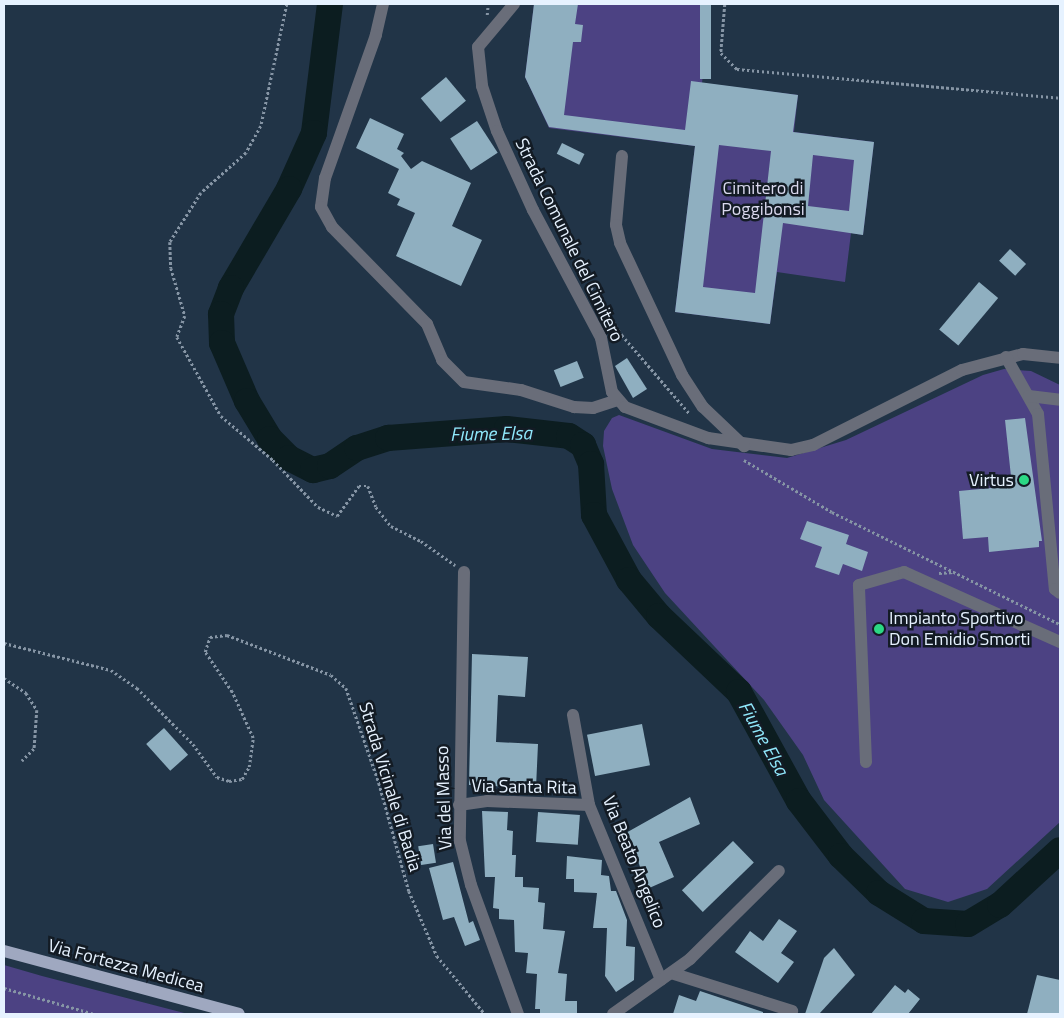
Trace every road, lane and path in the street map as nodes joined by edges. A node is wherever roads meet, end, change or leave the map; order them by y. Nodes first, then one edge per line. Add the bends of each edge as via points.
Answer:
1 (287, 4) edge
2 (383, 4) edge
3 (514, 4) edge
4 (725, 4) edge
5 (1060, 98) edge
6 (622, 156) dead end
7 (583, 274) dead end
8 (1006, 357) junction
9 (1060, 358) edge
10 (1030, 396) junction
11 (617, 400) junction
12 (1060, 400) edge
13 (692, 416) dead end
14 (742, 452) junction
15 (464, 572) joint
16 (1060, 593) edge
17 (1060, 624) edge
18 (1060, 642) edge
19 (4, 643) edge
20 (4, 678) edge
21 (573, 715) dead end
22 (22, 761) dead end
23 (866, 762) dead end
24 (458, 805) junction
25 (589, 805) junction
26 (779, 871) dead end
27 (4, 951) edge
28 (666, 977) junction
29 (4, 988) edge
30 (792, 1011) dead end
31 (94, 1014) edge
32 (239, 1014) edge
33 (484, 1014) edge
34 (518, 1014) edge
35 (613, 1014) edge

1 - 15 path via 261,126 246,153 201,193 170,242 171,268 185,316 177,337 221,416 273,460 318,507 337,516 359,486 368,486 376,508 391,526 421,541
2 - 11 street via 376,35 324,178 322,207 332,227 427,324 442,360 464,382 521,390 574,408 593,408
3 - 11 street, Strada Comunale del Cimitero via 477,50 482,86 497,131 533,210 601,338
4 - 5 path via 722,52 736,69
6 - 14 street via 616,225 620,243 690,388
7 - 13 path via 622,335
8 - 9 street via 1037,353
8 - 10 street
8 - 14 street via 948,375 813,445
10 - 12 street
10 - 16 street via 1040,420 1054,589
11 - 14 street
14 - 17 path via 832,512
15 - 24 street, Via del Masso
18 - 23 street via 904,572 859,585
19 - 33 path, Strada Vicinale di Badia via 111,670 137,688 193,744 217,778 230,781 242,779 249,767 253,738 232,692 205,652 210,637 227,635 330,675 346,688 379,783 409,891 437,956
20 - 22 path via 26,693 37,710 34,749
21 - 25 street, Via Beato Angelico
24 - 25 street, Via Santa Rita via 487,801
24 - 34 street, Via del Masso via 466,871
25 - 28 street, Via Beato Angelico
26 - 28 street
27 - 32 main road, Via Fortezza Medicea
28 - 30 street
28 - 35 street
29 - 31 path

